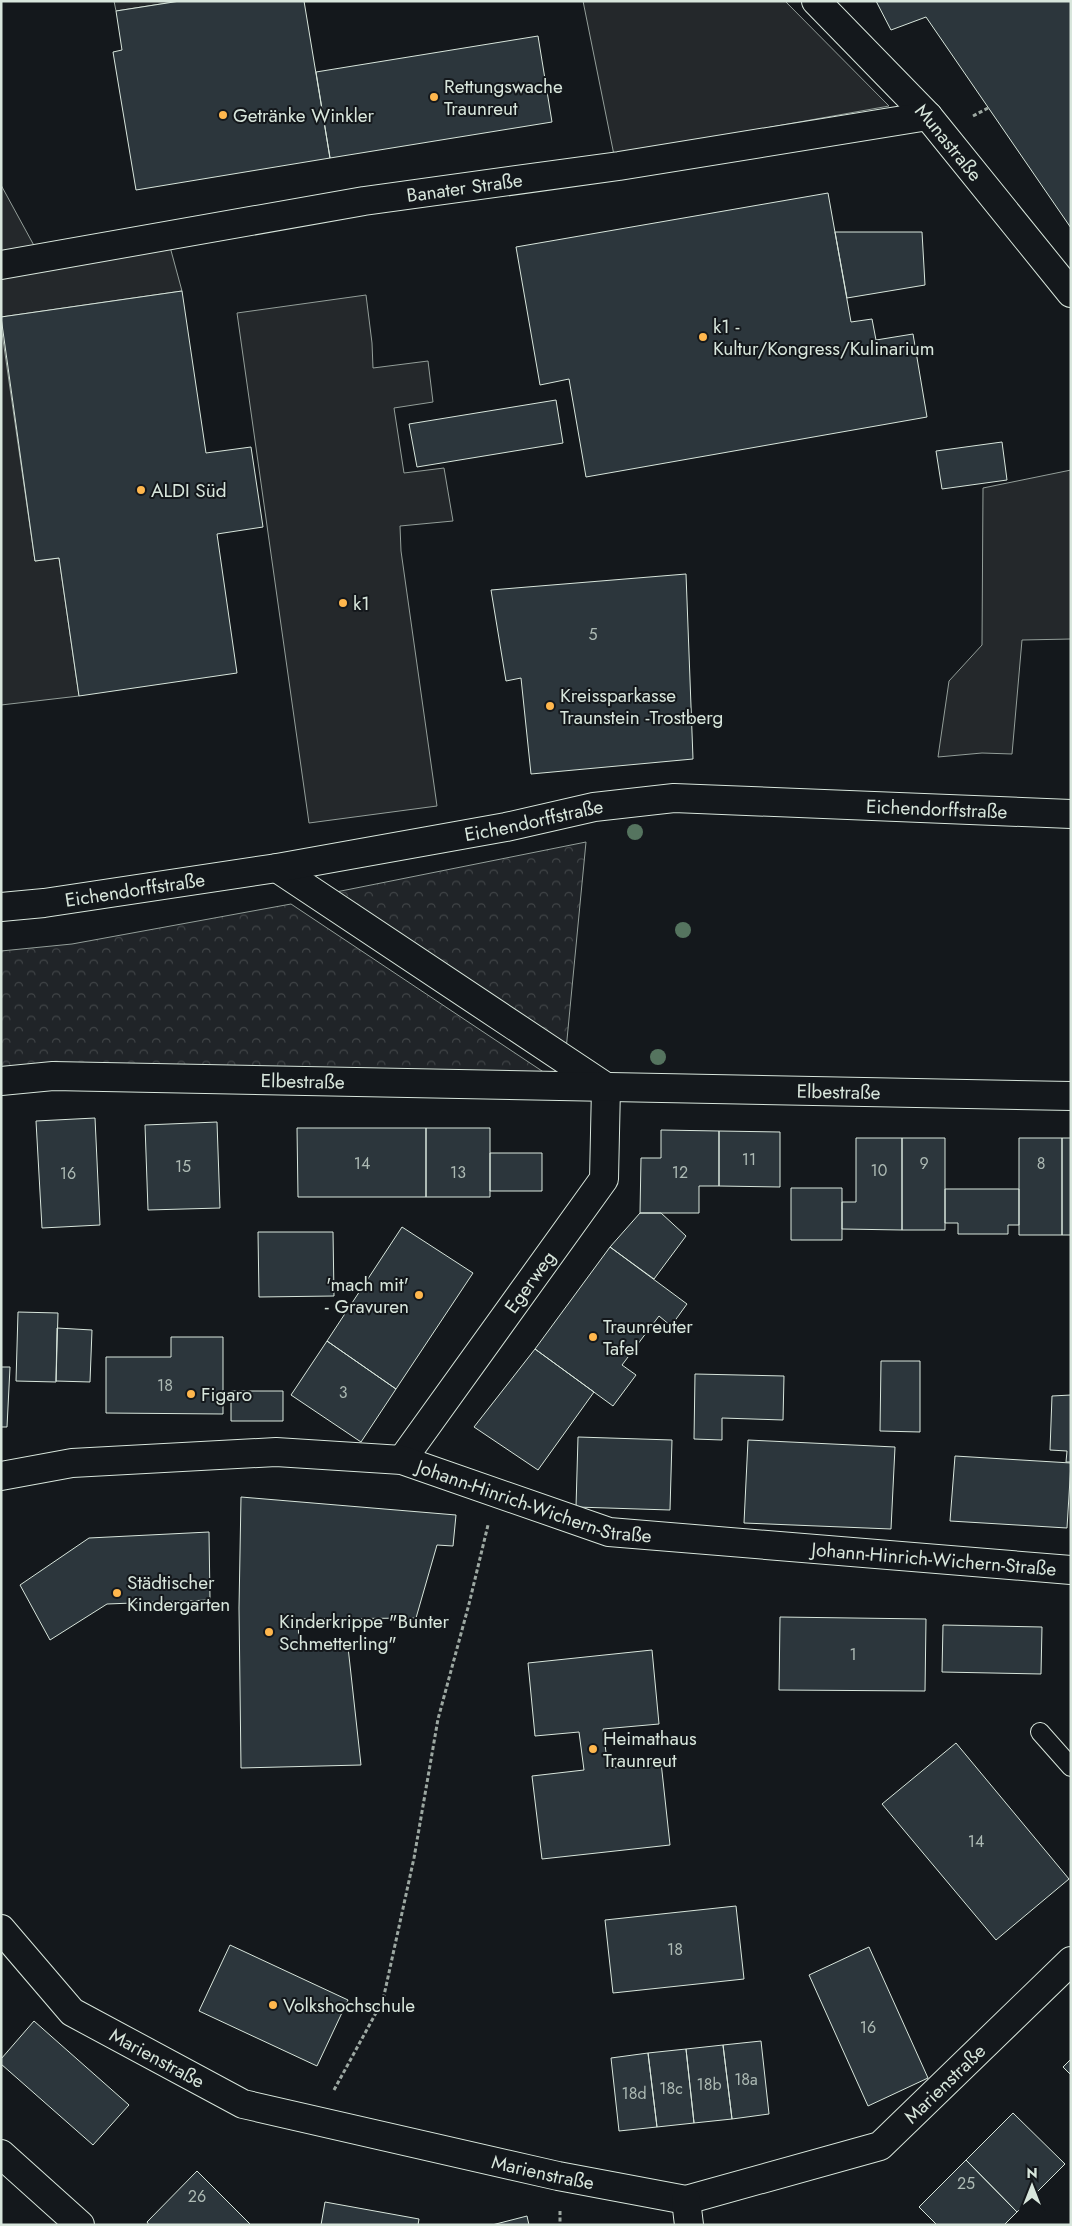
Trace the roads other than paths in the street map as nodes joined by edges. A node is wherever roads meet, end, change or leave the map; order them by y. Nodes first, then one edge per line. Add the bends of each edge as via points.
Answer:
1 (816, 1) edge
2 (928, 116) junction
3 (1, 264) edge
4 (1071, 293) edge
5 (1071, 814) edge
6 (277, 868) junction
7 (1, 907) edge
8 (1, 1081) edge
9 (606, 1087) junction
10 (1071, 1096) edge
11 (402, 1460) junction
12 (1, 1476) edge
13 (1071, 1570) edge
14 (1040, 1732) dead end
15 (1071, 1767) edge
16 (1, 1929) edge
17 (1071, 1961) edge
18 (1, 2154) edge
19 (688, 2212) edge
20 (80, 2225) edge

1 - 2 street, Munastraße
2 - 3 street, Banater Straße via 619,166 364,201
2 - 4 street, Munastraße
5 - 6 street, Eichendorffstraße via 674,798 594,807 480,832
6 - 7 street, Eichendorffstraße
6 - 9 street
8 - 9 street, Elbestraße via 53,1076
9 - 10 street, Elbestraße
9 - 11 street, Egerweg via 604,1179
11 - 12 street, Johann-Hinrich-Wichern-Straße via 276,1452 72,1463
11 - 13 street, Johann-Hinrich-Wichern-Straße via 609,1532
14 - 15 lane
16 - 19 street, Marienstraße via 72,2012 243,2104 558,2176
17 - 19 street, Marienstraße via 880,2146
18 - 20 street

